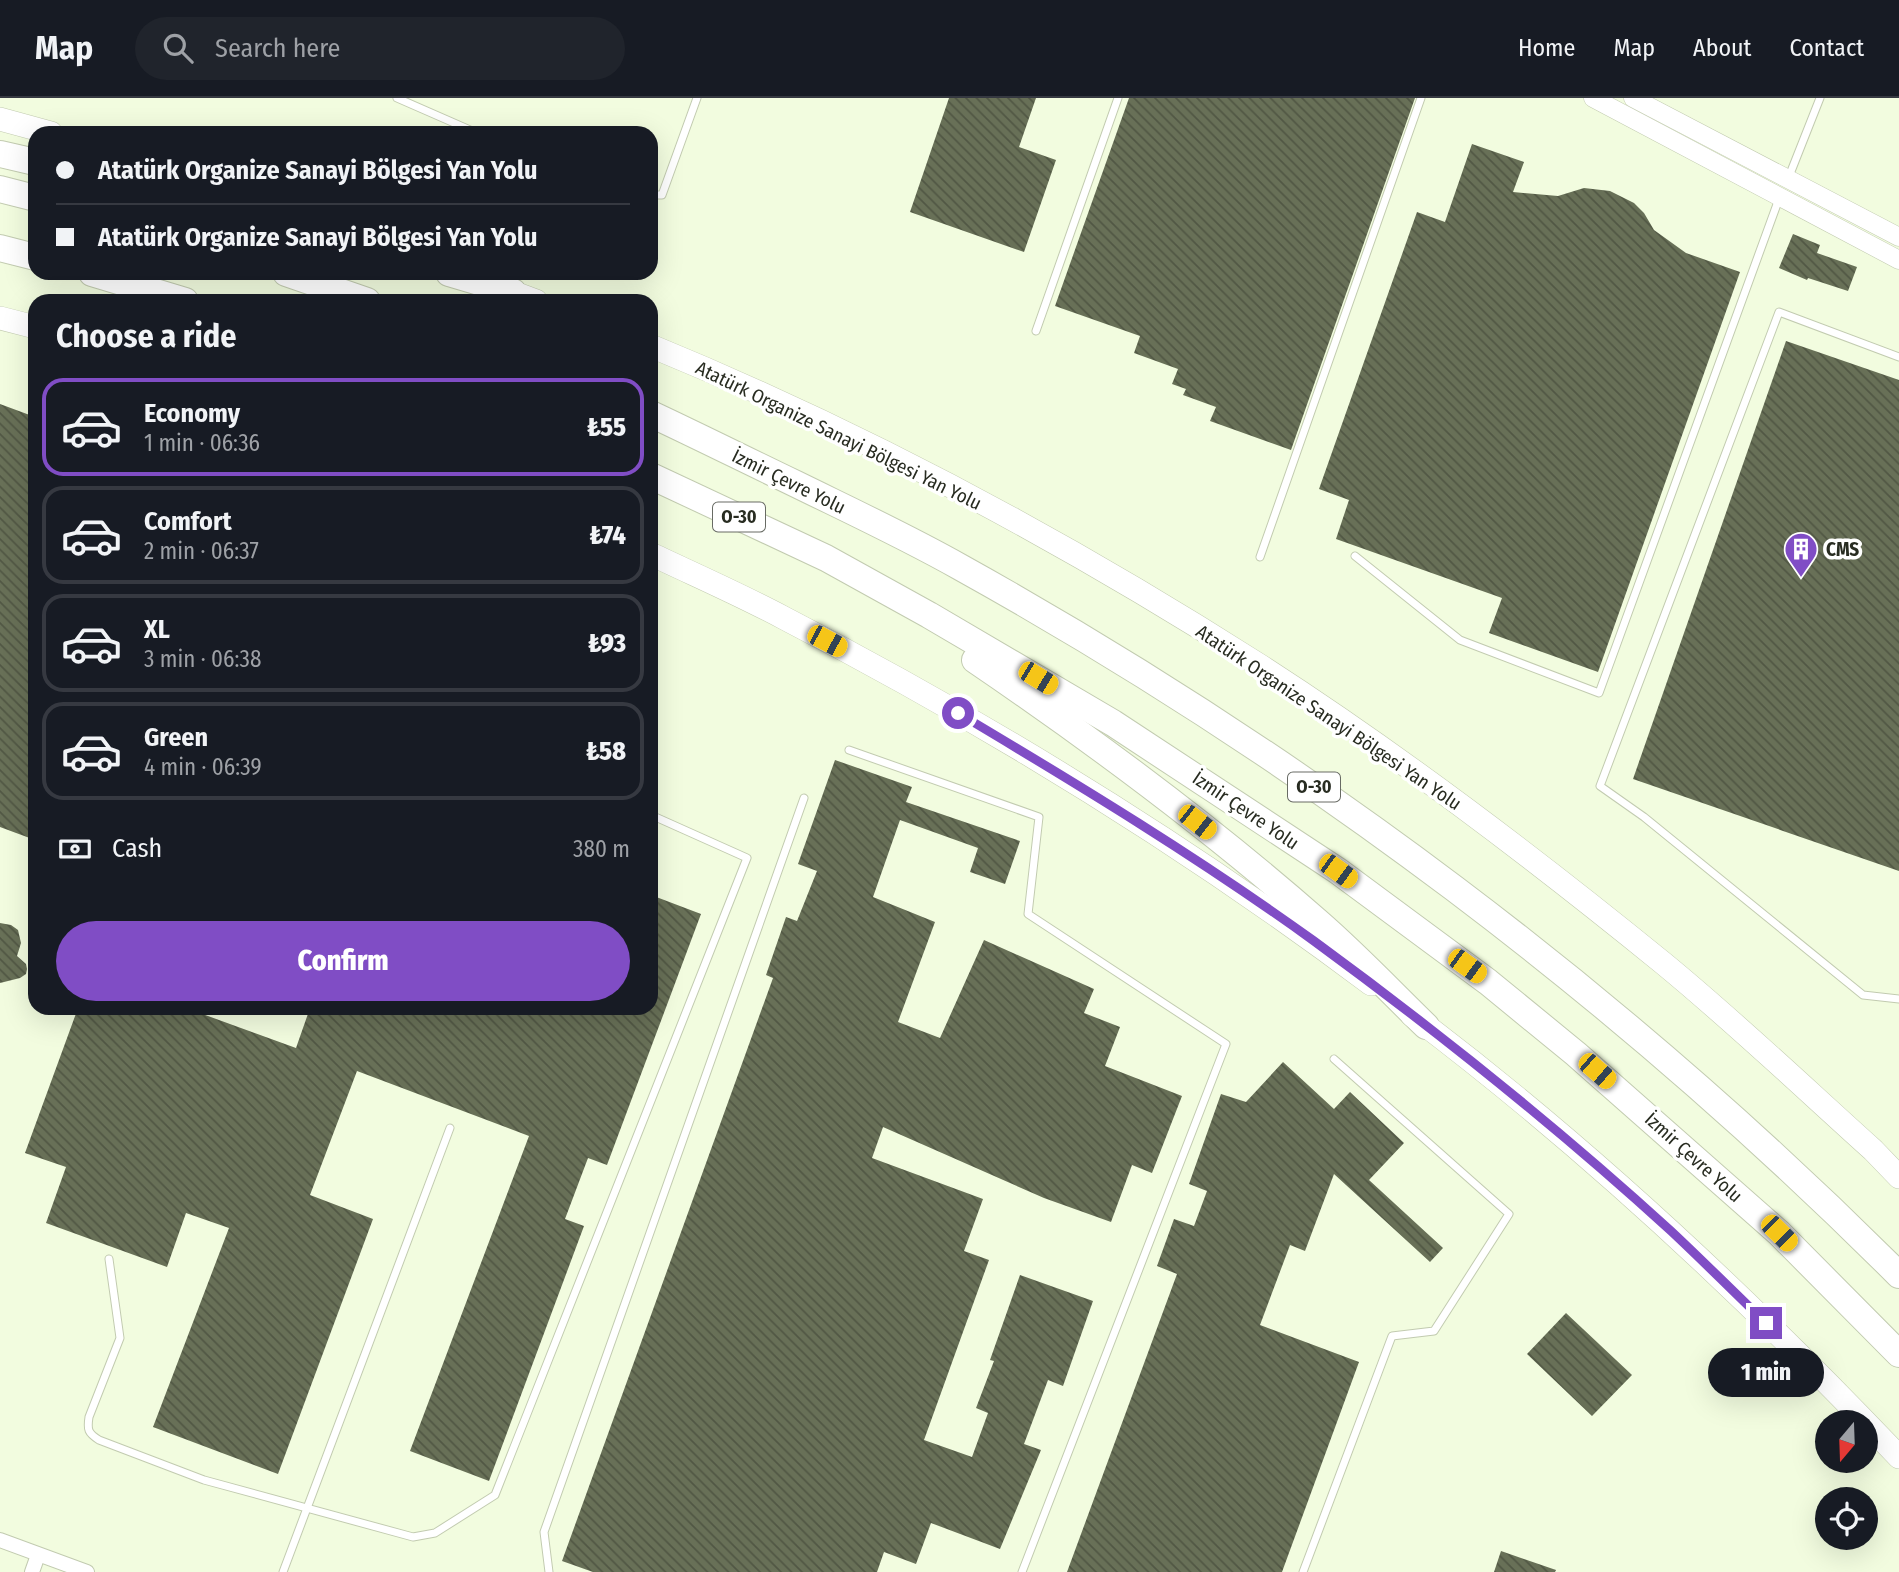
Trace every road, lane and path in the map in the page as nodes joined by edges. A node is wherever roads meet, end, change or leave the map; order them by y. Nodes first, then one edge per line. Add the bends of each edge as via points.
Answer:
1 (397, 98) edge
2 (697, 98) edge
3 (1118, 98) edge
4 (1421, 98) edge
5 (1593, 98) edge
6 (1633, 98) edge
7 (1820, 98) edge
8 (0, 118) edge
9 (28, 126) edge
10 (461, 126) edge
11 (0, 154) edge
12 (28, 160) edge
13 (1788, 178) junction
14 (0, 189) edge
15 (658, 195) edge
16 (28, 196) edge
17 (1780, 196) junction
18 (1899, 237) edge
19 (0, 248) edge
20 (28, 255) edge
21 (1899, 260) edge
22 (116, 280) edge
23 (306, 280) edge
24 (471, 280) edge
25 (481, 280) edge
26 (162, 294) edge
27 (347, 294) edge
28 (516, 294) edge
29 (517, 294) edge
30 (0, 318) edge
31 (28, 325) edge
32 (1036, 331) dead end
33 (658, 349) edge
34 (1899, 357) edge
35 (658, 417) edge
36 (658, 480) edge
37 (1355, 556) dead end
38 (658, 557) edge
39 (1260, 557) dead end
40 (826, 558) junction
41 (849, 750) dead end
42 (804, 798) dead end
43 (658, 818) edge
44 (1899, 999) edge
45 (1426, 1026) junction
46 (1334, 1059) dead end
47 (450, 1128) dead end
48 (1899, 1177) edge
49 (109, 1259) dead end
50 (1899, 1275) edge
51 (1899, 1354) edge
52 (1899, 1457) edge
53 (307, 1508) junction
54 (0, 1540) edge
55 (38, 1555) junction
56 (32, 1572) edge
57 (86, 1572) edge
58 (284, 1572) edge
59 (548, 1572) edge
60 (1022, 1572) edge
61 (1303, 1572) edge

1 - 10 lane
2 - 15 lane via 662,195
3 - 32 lane
4 - 39 lane
5 - 17 street
6 - 13 street
7 - 13 lane
8 - 9 main road
11 - 12 highway
13 - 17 lane
13 - 18 street
14 - 16 highway
17 - 21 street
17 - 37 lane via 1599,693 1460,640
19 - 20 highway
22 - 26 highway
23 - 27 highway
24 - 28 highway
25 - 29 main road
30 - 31 main road
33 - 48 main road, Atatürk Organize Sanayi Bölgesi Yan Yolu via 750,387 988,506 1260,666 1422,777 1664,964
34 - 44 lane via 1779,313 1600,786 1863,995
35 - 50 highway, İzmir Çevre Yolu / O-30 via 957,565 1148,677 1361,819 1522,939 1691,1078
36 - 40 highway, İzmir Çevre Yolu / O-30
38 - 45 main road via 935,699 1116,807 1312,940
40 - 45 highway via 1087,736 1320,923
40 - 51 highway, İzmir Çevre Yolu / O-30 via 1113,723 1338,871 1488,982 1769,1224
41 - 60 lane via 1039,817 1028,914 1226,1044
42 - 59 lane via 544,1532
43 - 53 lane via 747,858 495,1495 435,1533 413,1537
45 - 52 main road via 1672,1232
46 - 61 lane via 1509,1214 1434,1331 1392,1336
47 - 53 lane
49 - 53 lane via 120,1338 89,1417 89,1434 204,1480
53 - 58 lane
54 - 55 street
55 - 56 street
55 - 57 street

